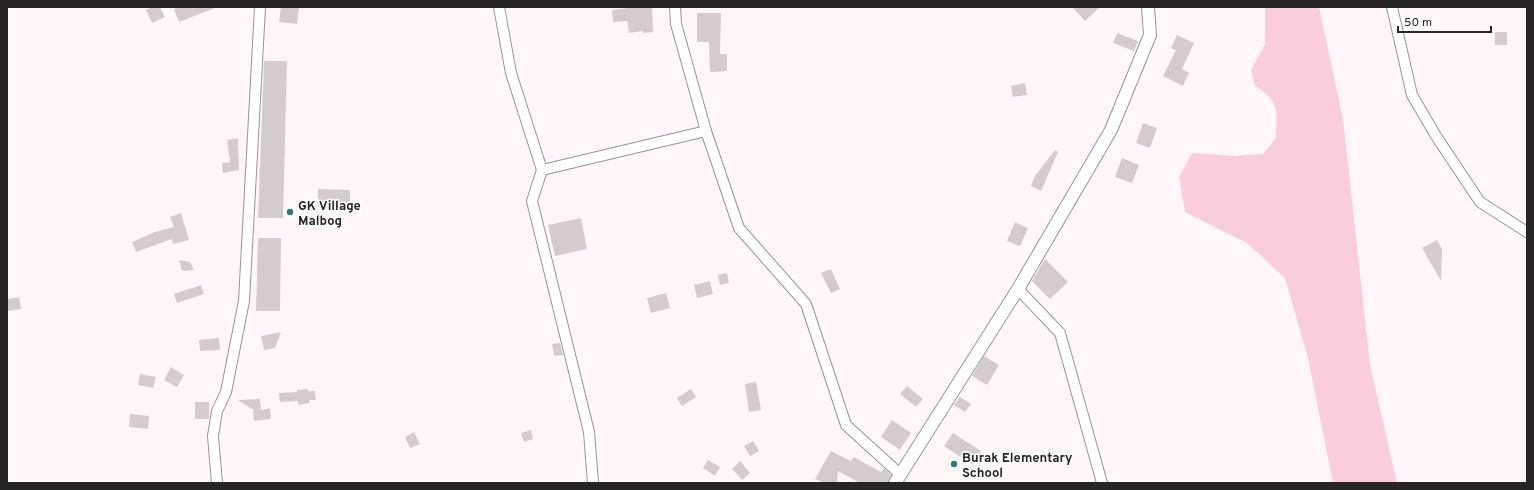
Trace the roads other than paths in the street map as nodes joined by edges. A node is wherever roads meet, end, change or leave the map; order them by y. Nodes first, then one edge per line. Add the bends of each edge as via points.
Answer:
1 (260, 7) edge
2 (499, 7) edge
3 (675, 7) edge
4 (1148, 7) edge
5 (1392, 7) edge
6 (706, 131) junction
7 (542, 170) junction
8 (1527, 232) edge
9 (1018, 290) junction
10 (898, 479) edge
11 (217, 483) edge
12 (593, 483) edge
13 (1102, 483) edge

1 - 11 street via 244,301 226,392 216,411 213,436
2 - 7 street via 511,73
3 - 6 street via 676,24
4 - 9 street via 1150,36 1110,130
5 - 8 street via 1412,95 1432,129 1480,202
6 - 7 street
6 - 10 street via 739,228 806,304 846,425
7 - 12 street via 532,201 589,432
9 - 10 street
9 - 13 street via 1060,333

